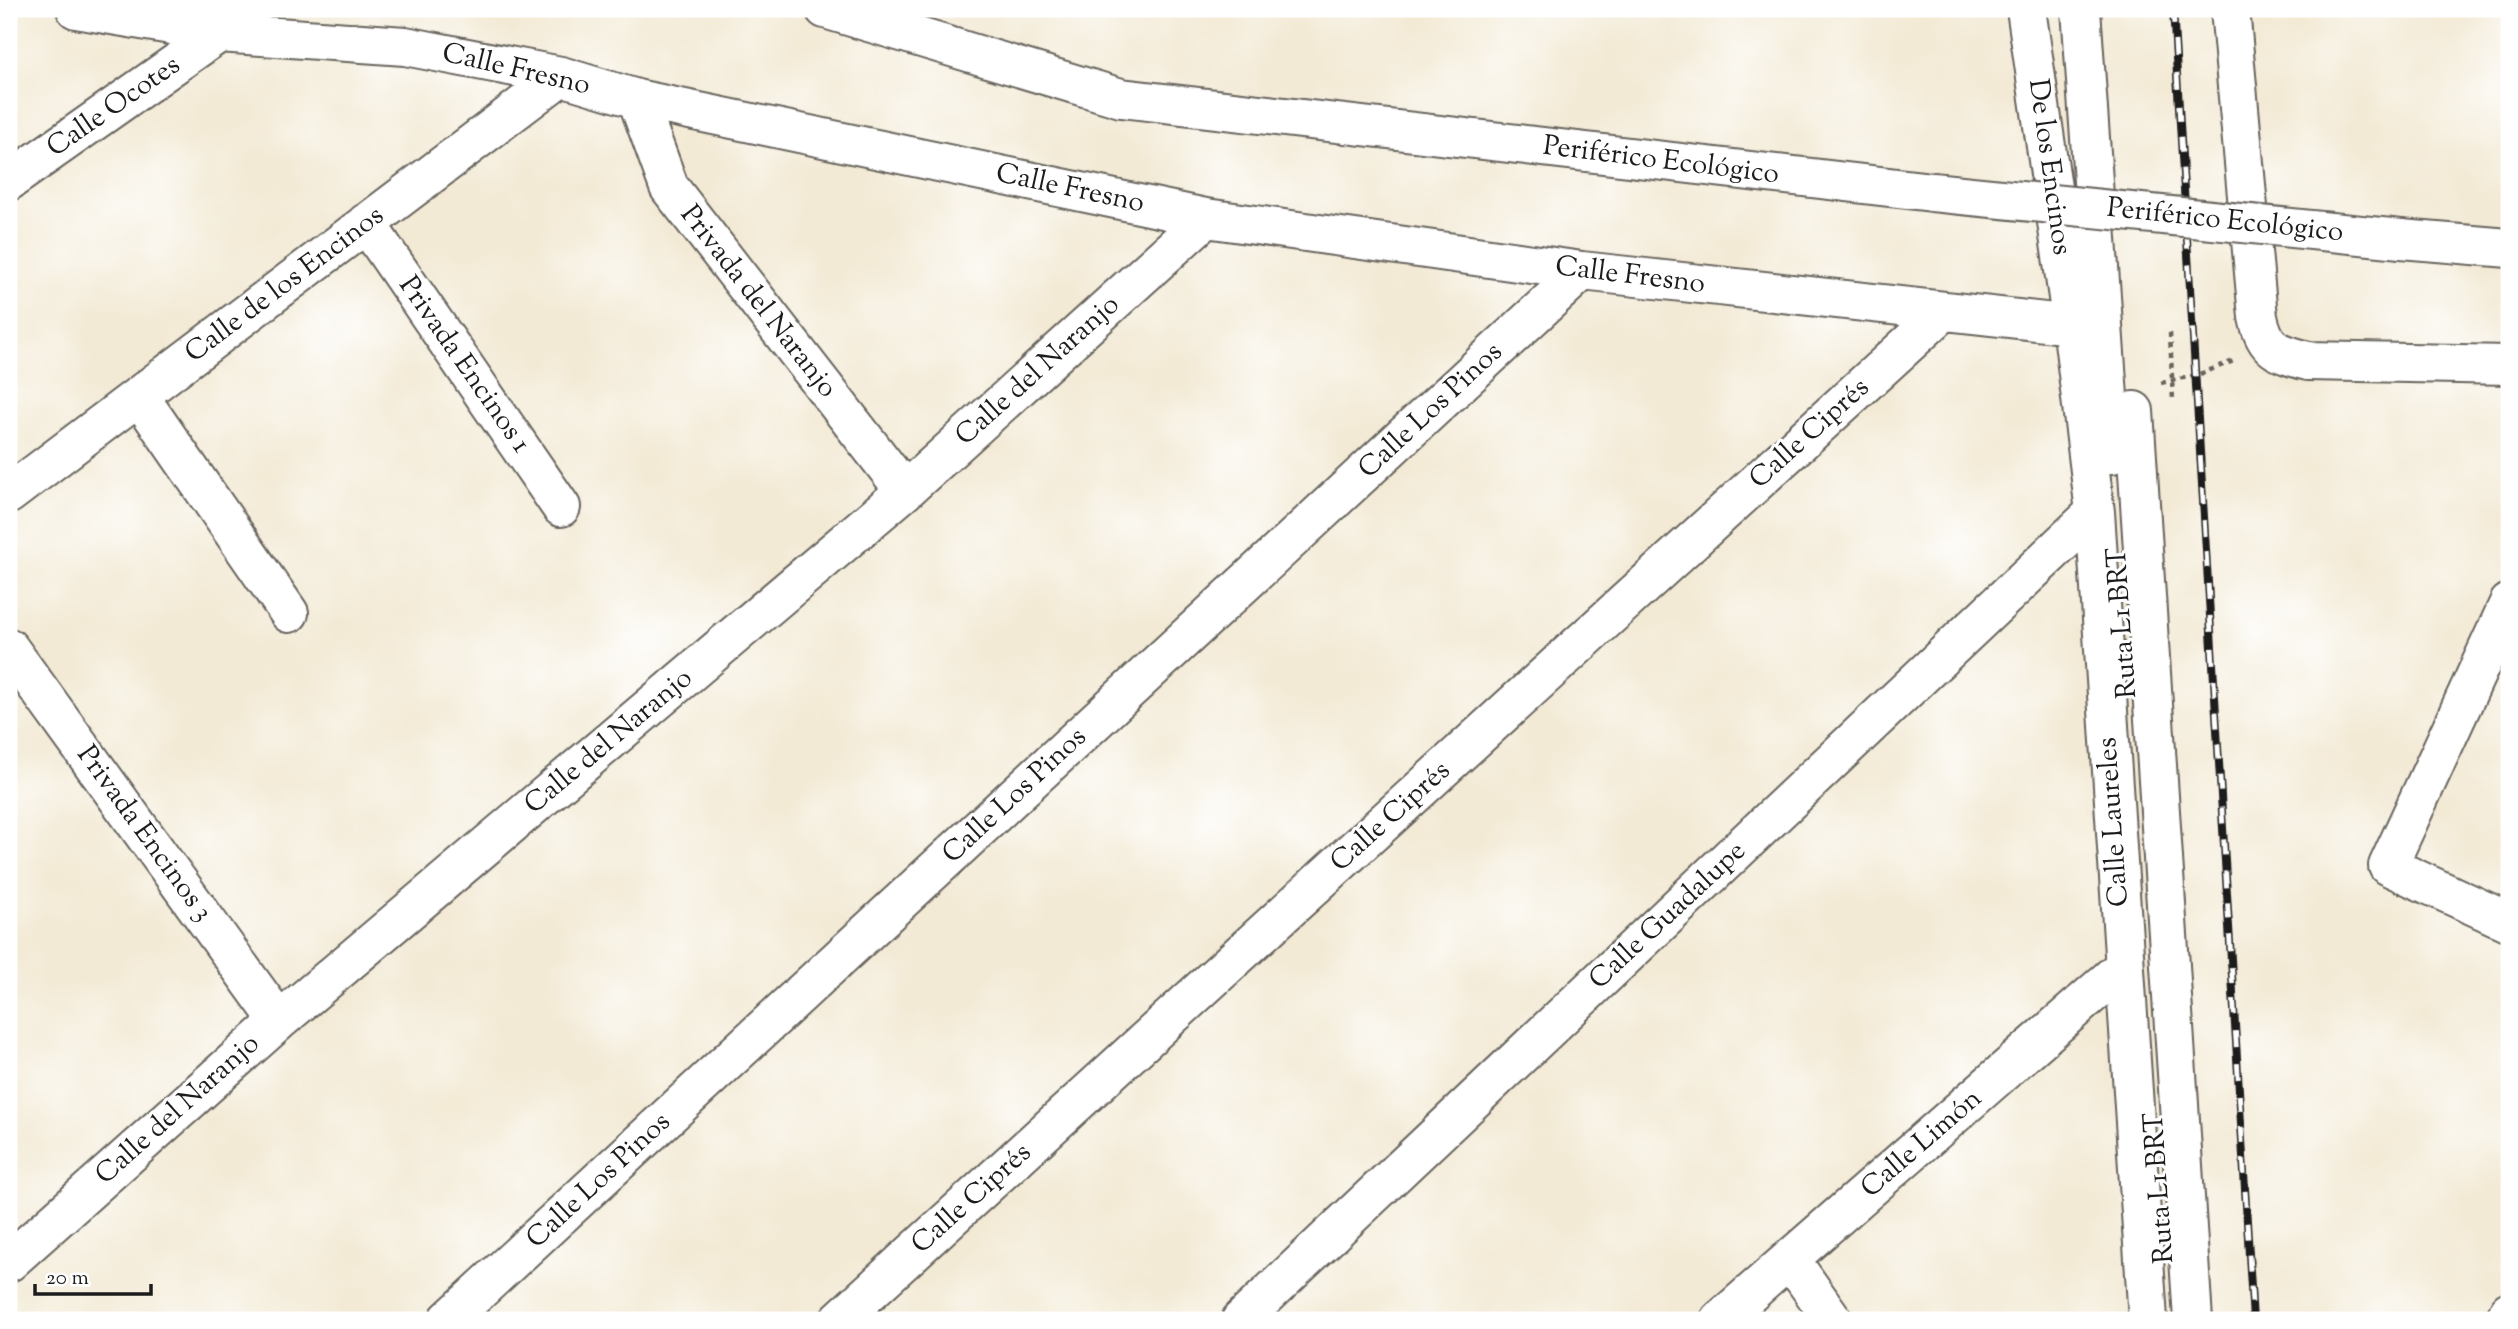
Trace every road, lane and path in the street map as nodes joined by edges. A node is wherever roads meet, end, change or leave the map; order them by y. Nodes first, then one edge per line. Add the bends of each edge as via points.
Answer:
1 (76, 9) edge
2 (825, 9) edge
3 (2026, 9) edge
4 (2081, 9) edge
5 (2108, 9) edge
6 (2230, 9) edge
7 (219, 33) junction
8 (561, 76) junction
9 (637, 99) junction
10 (9, 181) edge
11 (1206, 218) junction
12 (366, 223) junction
13 (2509, 247) edge
14 (1582, 271) junction
15 (1942, 313) junction
16 (2072, 325) junction
17 (2270, 347) junction
18 (2509, 365) edge
19 (2132, 390) junction
20 (139, 396) junction
21 (905, 491) junction
22 (9, 494) edge
23 (562, 506) dead end
24 (2095, 512) junction
25 (2509, 603) edge
26 (289, 613) dead end
27 (9, 648) edge
28 (2509, 922) edge
29 (2123, 967) junction
30 (279, 1021) junction
31 (1790, 1259) junction
32 (9, 1262) edge
33 (2509, 1311) edge
34 (448, 1320) edge
35 (839, 1320) edge
36 (1241, 1320) edge
37 (1720, 1320) edge
38 (1833, 1320) edge
39 (2148, 1320) edge
40 (2168, 1320) edge
41 (2193, 1320) edge
42 (2505, 1320) edge

1 - 7 main road, Calle Fresno
2 - 13 main road, Periférico Ecológico, bridge via 1121,98 1932,192
3 - 16 main road, De los Encinos
4 - 40 main road, Ruta L1 BRT
5 - 19 main road, Ruta L1 BRT
6 - 17 main road via 2258,317
7 - 8 main road, Calle Fresno via 405,46
7 - 10 main road, Calle Ocotes
8 - 9 main road, Calle Fresno
8 - 12 main road, Calle de los Encinos
9 - 11 main road, Calle Fresno
9 - 21 main road, Privada del Naranjo via 669,187
11 - 14 main road, Calle Fresno
11 - 21 main road, Calle del Naranjo
12 - 20 main road, Calle de los Encinos
12 - 23 main road, Privada Encinos 1
14 - 15 main road, Calle Fresno
14 - 34 main road, Calle Los Pinos
15 - 16 main road, Calle Fresno
15 - 35 main road, Calle Ciprés
16 - 24 main road, Calle Laureles
17 - 18 main road via 2308,361
17 - 19 path via 2197,375
19 - 41 main road, Ruta L1 BRT
20 - 22 main road, Calle de los Encinos
20 - 26 main road
21 - 30 main road, Calle del Naranjo
24 - 29 main road, Calle Laureles
24 - 36 main road, Calle Guadalupe
25 - 28 main road via 2388,866
27 - 30 main road, Privada Encinos 3
29 - 31 main road, Calle Limón
29 - 39 main road, Calle Laureles
30 - 32 main road, Calle del Naranjo
31 - 37 main road, Calle Limón
31 - 38 main road
33 - 42 main road

